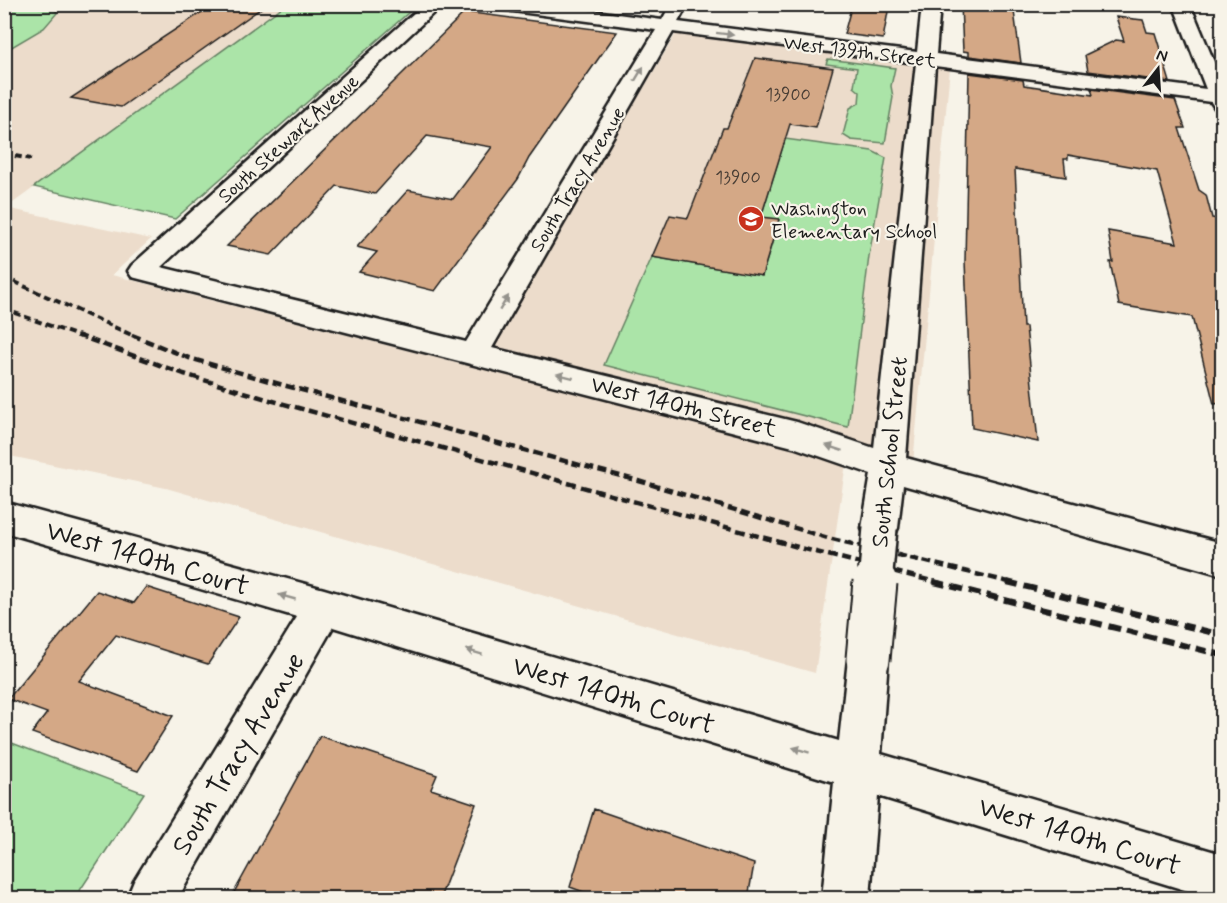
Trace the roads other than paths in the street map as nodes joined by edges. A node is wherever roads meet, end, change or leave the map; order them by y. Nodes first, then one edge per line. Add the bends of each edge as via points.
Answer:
1 (435, 4) edge
2 (498, 4) edge
3 (680, 4) edge
4 (931, 4) edge
5 (1181, 4) edge
6 (667, 26) junction
7 (926, 59) junction
8 (1222, 99) edge
9 (141, 272) joint
10 (474, 353) junction
11 (890, 467) junction
12 (4, 517) edge
13 (1222, 559) edge
14 (324, 607) junction
15 (857, 767) junction
16 (1222, 878) edge
17 (151, 898) edge
18 (846, 898) edge

1 - 9 street, South Stewart Avenue
2 - 6 street, West 139th Street
3 - 6 street, South Tracy Avenue
4 - 7 street, South School Street
5 - 8 street
6 -> 7 street, West 139th Street
10 -> 6 street, South Tracy Avenue
7 - 8 street, West 139th Street
7 - 11 street, South School Street
9 - 10 street, West 140th Street
11 -> 10 street, West 140th Street via 797,435
11 - 13 street, West 140th Street
11 - 15 street, South School Street, bridge via 880,528
14 -> 12 street, West 140th Court
15 -> 14 street, West 140th Court
14 - 17 street, South Tracy Avenue
15 - 16 street, West 140th Court
15 - 18 street, South School Street

